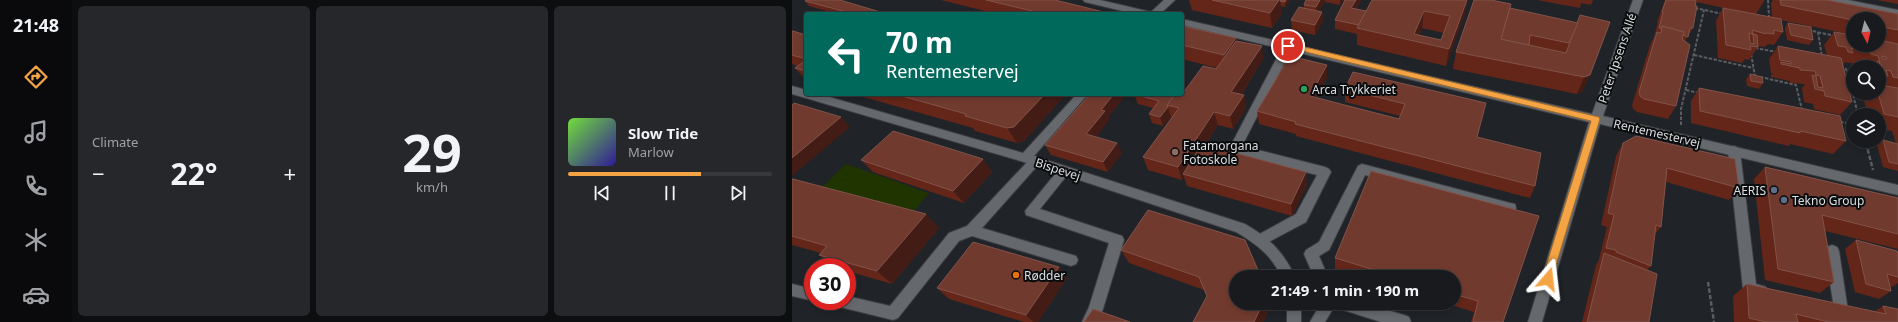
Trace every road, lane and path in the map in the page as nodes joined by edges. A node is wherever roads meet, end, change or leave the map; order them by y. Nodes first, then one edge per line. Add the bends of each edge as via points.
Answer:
1 (1088, 0) edge
2 (1170, 0) edge
3 (1638, 0) edge
4 (1768, 0) edge
5 (1834, 0) edge
6 (1688, 6) edge
7 (1704, 10) junction
8 (1139, 12) edge
9 (1156, 12) edge
10 (1898, 13) edge
11 (1726, 14) edge
12 (1184, 22) edge
13 (1769, 23) edge
14 (1804, 30) edge
15 (1818, 32) junction
16 (1839, 37) edge
17 (1288, 46) junction
18 (1780, 52) edge
19 (1694, 56) junction
20 (1816, 59) edge
21 (1834, 66) edge
22 (1753, 68) junction
23 (1846, 69) edge
24 (792, 90) edge
25 (1686, 90) junction
26 (804, 93) edge
27 (1702, 94) edge
28 (813, 96) edge
29 (1080, 96) edge
30 (1803, 114) edge
31 (1596, 119) junction
32 (1839, 121) edge
33 (1846, 122) edge
34 (1681, 139) junction
35 (1867, 148) edge
36 (1734, 151) junction
37 (1030, 160) junction
38 (1064, 171) junction
39 (1877, 186) junction
40 (1898, 190) edge
41 (1510, 208) edge
42 (972, 230) junction
43 (1261, 240) junction
44 (1832, 250) dead end
45 (1071, 260) dead end
46 (1284, 270) edge
47 (1318, 270) edge
48 (1708, 282) dead end
49 (792, 290) edge
50 (804, 293) edge
51 (1772, 294) edge
52 (1818, 305) edge
53 (856, 306) edge
54 (1294, 310) edge
55 (1325, 310) edge
56 (1364, 310) edge
57 (890, 317) edge
58 (1089, 322) edge
59 (1294, 322) edge
60 (1317, 322) edge
61 (1404, 322) edge
62 (1535, 322) edge
63 (1714, 322) edge

1 - 8 street
2 - 9 street
3 - 31 street, Peter Ipsens Allé
4 - 13 path
5 - 10 street
6 - 7 path
7 - 11 path
7 - 19 path
12 - 17 street, Rentemestervej
14 - 15 path
15 - 16 path
15 - 20 path via 1823,60
17 - 31 street, Rentemestervej
17 - 43 street via 1235,149 1325,172 1301,218
18 - 22 path via 1751,47
19 - 22 path
19 - 25 path
21 - 23 path
22 - 30 path via 1754,76 1796,85
24 - 26 street, Bispevej
25 - 27 path
25 - 34 path via 1681,109
28 - 37 street, Bispevej
29 - 37 street
31 - 34 street, Rentemestervej
31 - 62 street, Peter Ipsens Allé
32 - 33 path
34 - 36 street, Rentemestervej
35 - 39 path
36 - 39 street, Rentemestervej
36 - 51 street via 1750,289
37 - 38 street, Bispevej
37 - 42 street
38 - 43 street, Bispevej via 1240,228
38 - 58 street via 1031,211 1117,240 1096,309
39 - 40 street, Rentemestervej
41 - 47 street via 1362,169 1324,246 1311,254
42 - 45 street
42 - 57 street via 954,237
43 - 46 street, Bispevej via 1275,254
44 - 52 street via 1841,311
48 - 63 path
49 - 50 street
53 - 57 street
54 - 59 street
55 - 60 street
56 - 61 street

